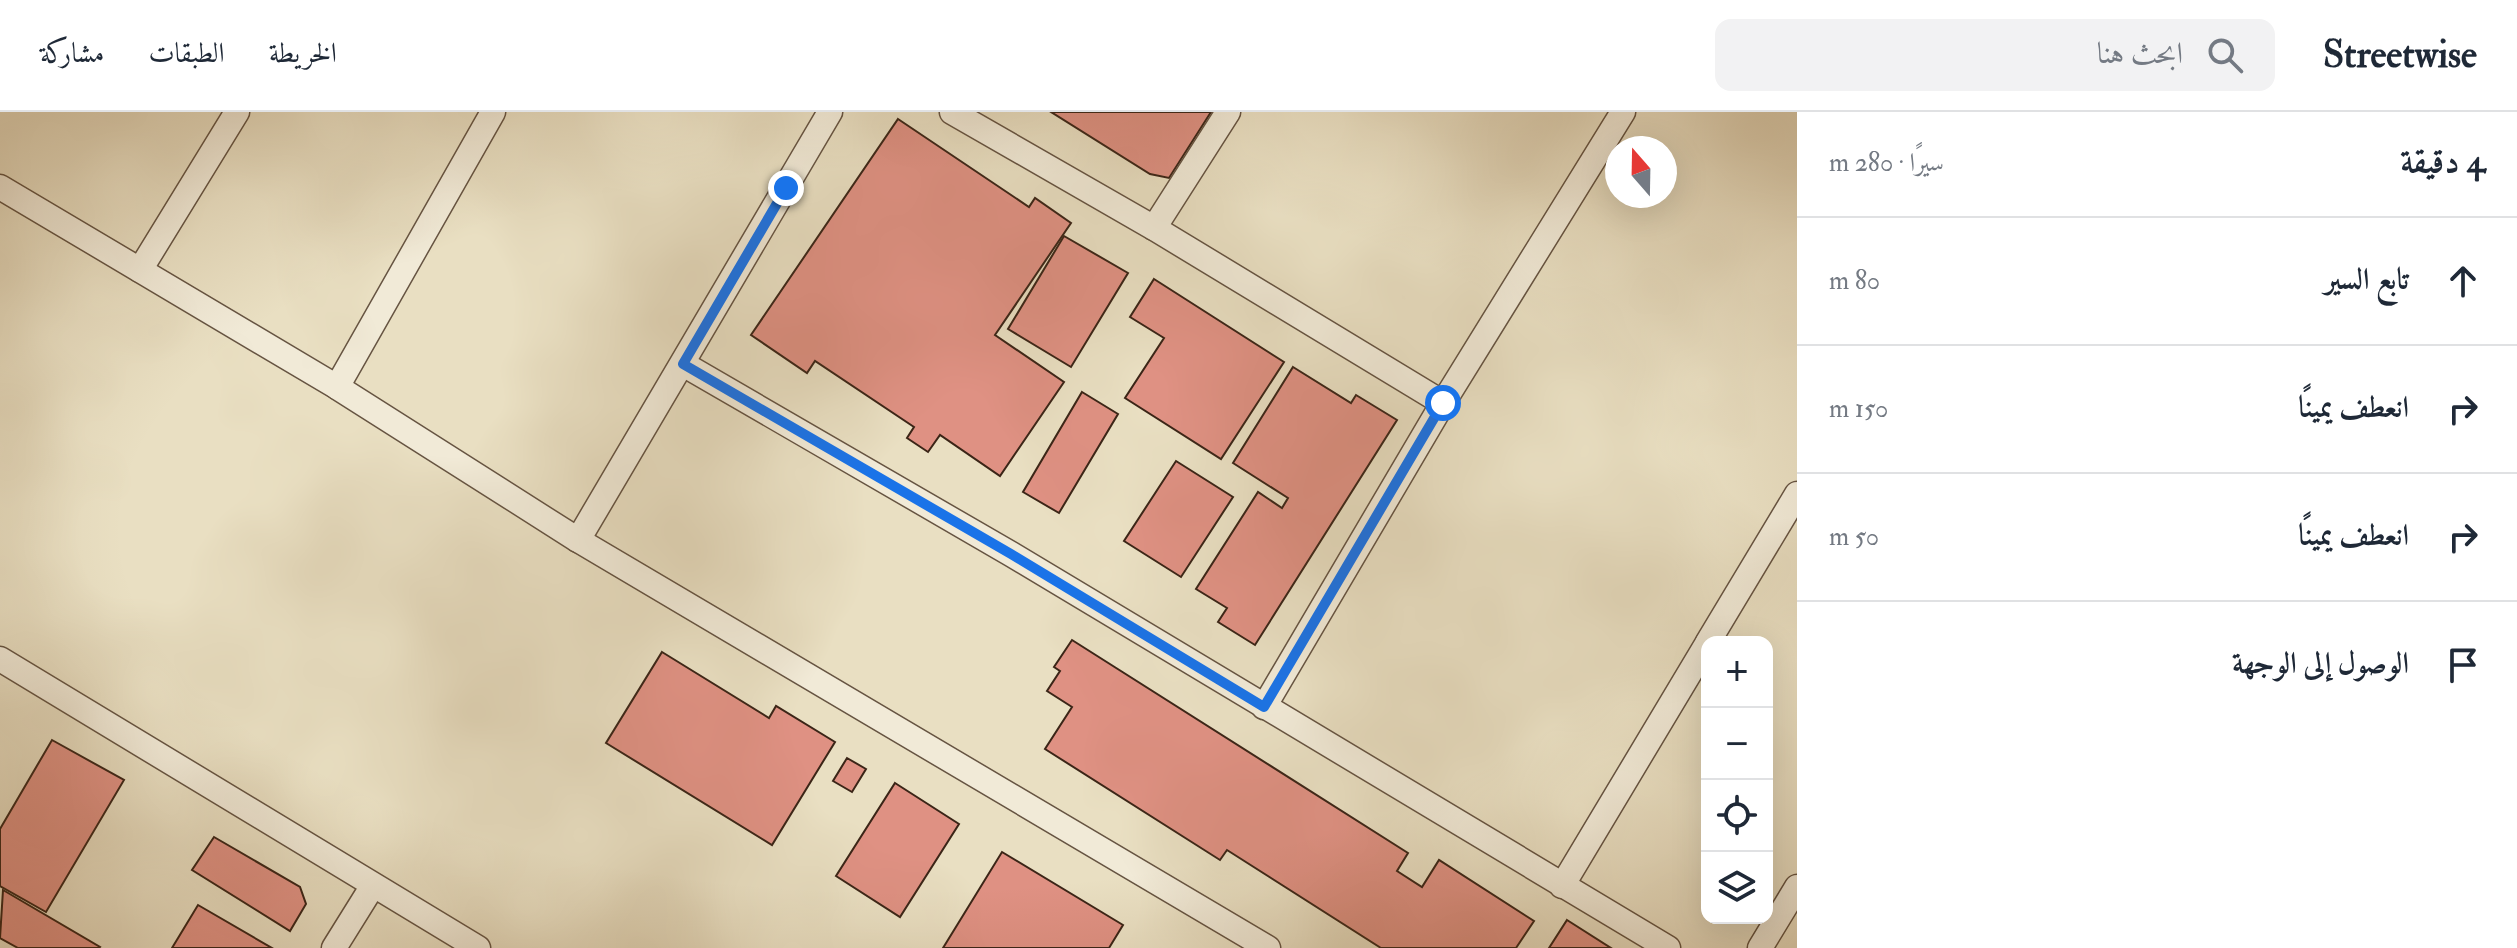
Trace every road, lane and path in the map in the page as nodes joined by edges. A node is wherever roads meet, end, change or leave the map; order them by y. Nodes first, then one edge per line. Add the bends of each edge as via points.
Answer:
1 (237, 112) edge
2 (493, 112) edge
3 (830, 112) edge
4 (952, 112) edge
5 (1228, 112) edge
6 (1623, 112) edge
7 (0, 187) edge
8 (1154, 228) junction
9 (140, 270) junction
10 (683, 364) junction
11 (337, 387) junction
12 (1443, 403) junction
13 (1797, 494) edge
14 (578, 540) junction
15 (1712, 636) edge
16 (1701, 655) edge
17 (0, 659) edge
18 (1264, 707) junction
19 (1562, 886) junction
20 (372, 887) junction
21 (1797, 887) edge
22 (334, 948) edge
23 (478, 948) edge
24 (1268, 948) edge
25 (1668, 948) edge
26 (1760, 948) edge

1 - 9 street
2 - 11 street
3 - 10 street
4 - 8 street
5 - 8 street
6 - 12 street
7 - 9 street
8 - 12 street
9 - 11 street
10 - 14 street
10 - 18 street
11 - 14 street
12 - 18 street
13 - 15 street
14 - 24 street
16 - 19 street
17 - 20 street
18 - 19 street
19 - 25 street
20 - 22 street
20 - 23 street
21 - 26 street

